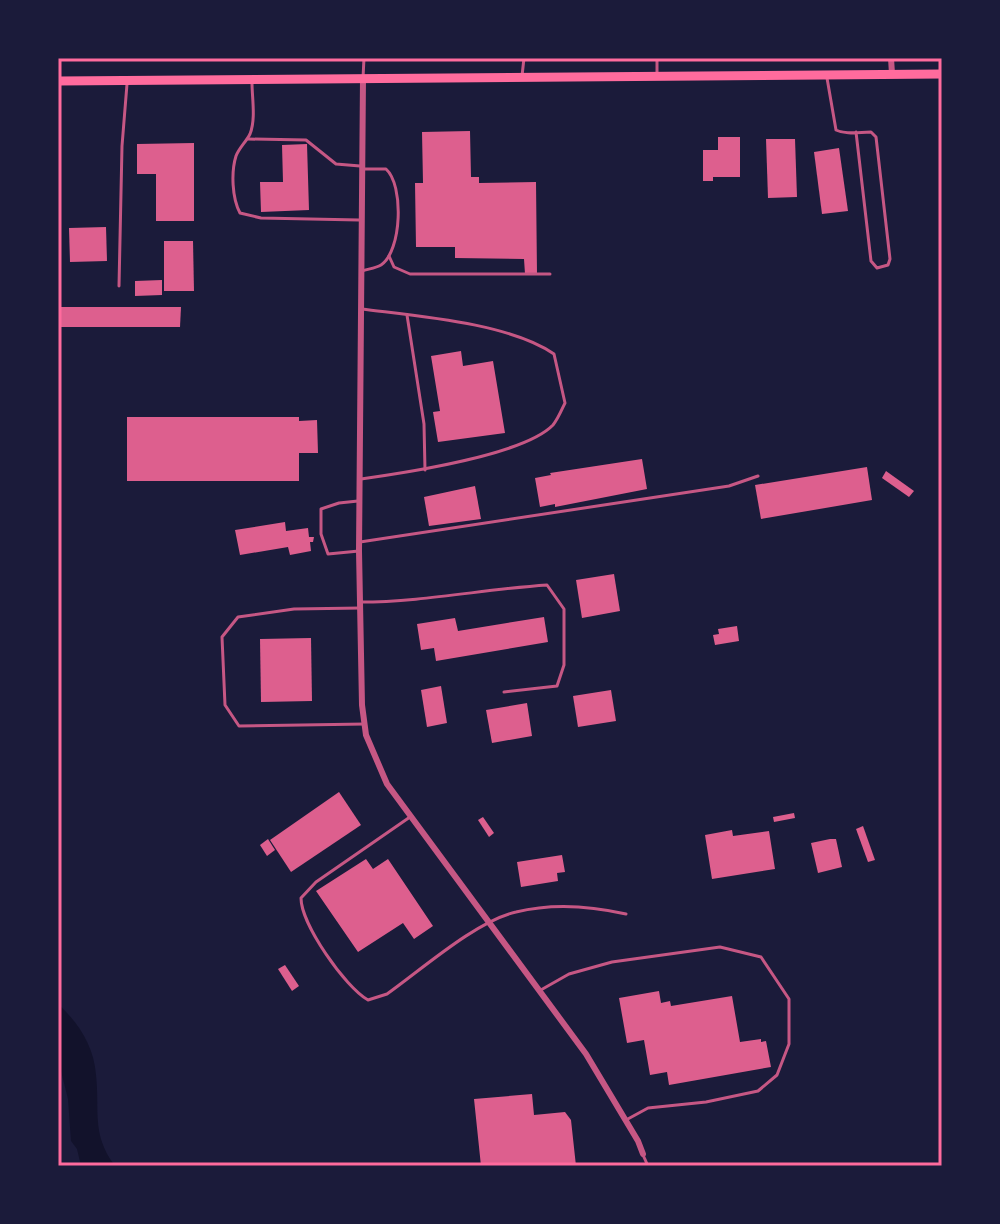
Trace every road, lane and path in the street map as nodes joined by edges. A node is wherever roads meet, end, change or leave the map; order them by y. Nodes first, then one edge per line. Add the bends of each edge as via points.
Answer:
1 (364, 58) edge
2 (524, 58) edge
3 (657, 58) edge
4 (891, 58) edge
5 (827, 74) junction
6 (892, 74) junction
7 (942, 74) edge
8 (657, 75) junction
9 (522, 76) junction
10 (363, 78) junction
11 (252, 79) junction
12 (128, 80) junction
13 (58, 81) edge
14 (856, 132) junction
15 (246, 139) junction
16 (363, 168) junction
17 (363, 219) junction
18 (389, 256) junction
19 (362, 271) junction
20 (550, 274) dead end
21 (119, 286) dead end
22 (362, 309) junction
23 (407, 315) junction
24 (425, 470) junction
25 (758, 476) dead end
26 (360, 480) junction
27 (360, 501) junction
28 (360, 542) junction
29 (359, 551) junction
30 (360, 605) junction
31 (504, 692) dead end
32 (365, 724) junction
33 (410, 817) junction
34 (626, 914) dead end
35 (489, 923) junction
36 (539, 991) junction
37 (626, 1120) junction
38 (643, 1154) joint
39 (648, 1166) edge

1 - 10 lane
2 - 9 lane
3 - 8 lane
4 - 6 street
5 - 6 main road
5 - 8 main road
5 - 14 lane via 836,130
6 - 7 main road
8 - 9 main road
9 - 10 main road
10 - 11 main road
10 - 16 street
11 - 12 main road
11 - 15 lane via 252,120
12 - 13 main road
12 - 21 lane
14 - 14 lane via 876,137 890,259 877,268 871,261
15 - 16 lane via 306,140 336,164
15 - 17 lane via 234,164 240,213
16 - 17 street
16 - 18 lane via 386,169 393,176 396,245
17 - 19 street
18 - 19 lane via 382,265
18 - 20 lane via 394,267 410,274
19 - 22 street
22 - 23 lane
22 - 26 street
23 - 24 lane via 424,424
23 - 24 lane via 540,344 554,354 565,403 553,425 519,445
24 - 26 lane
25 - 28 lane via 729,486
26 - 27 street
27 - 28 street
27 - 29 lane via 321,509 328,554
28 - 29 street
29 - 30 street
30 - 31 lane via 547,585 564,609 564,665 557,686
30 - 32 street
30 - 32 lane via 238,617 222,637 222,650 225,705 239,726
32 - 33 street via 373,756
33 - 35 street
33 - 35 lane via 301,898 305,918 343,977 357,994 368,1000 380,998
34 - 35 lane via 569,906 516,912
35 - 36 street
36 - 37 street
36 - 37 lane via 569,974 612,962 720,947 761,957 789,999 789,1044 777,1075 758,1091 648,1108
37 - 38 street
38 - 39 lane

